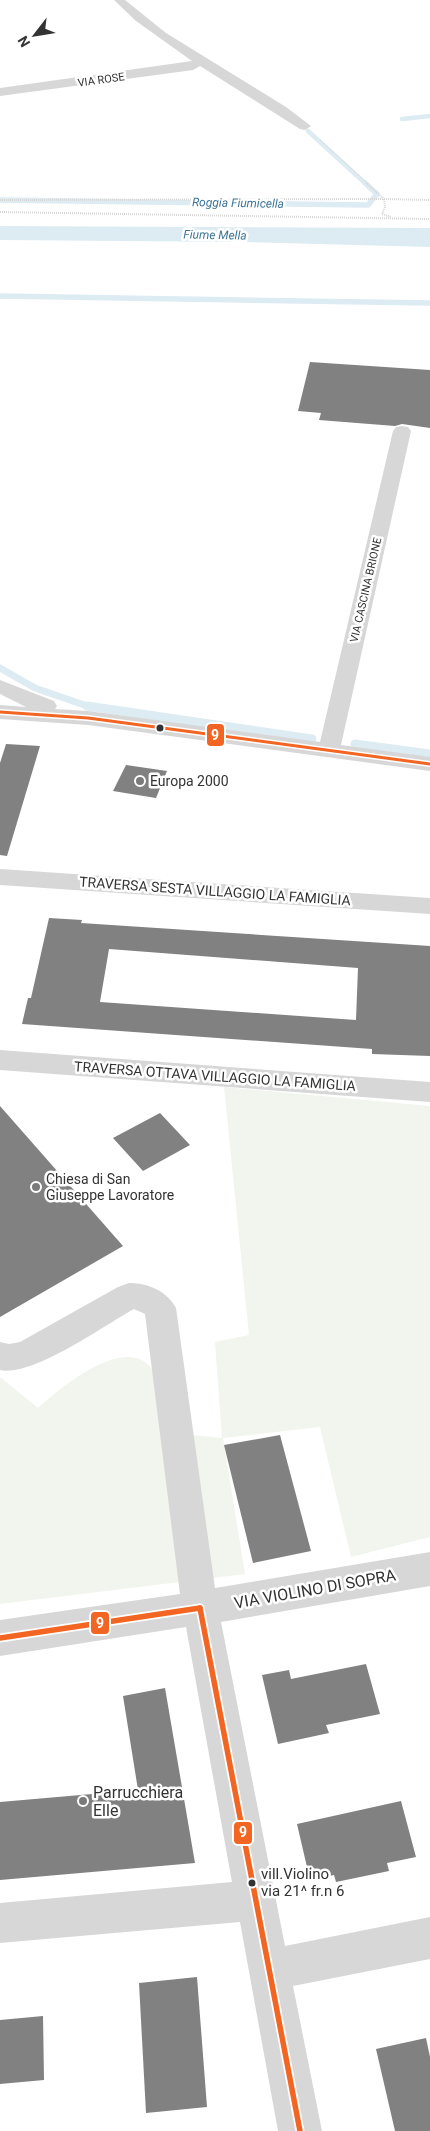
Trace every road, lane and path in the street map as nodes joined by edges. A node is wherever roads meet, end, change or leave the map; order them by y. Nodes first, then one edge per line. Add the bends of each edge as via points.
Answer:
1 (119, 0) edge
2 (198, 62) junction
3 (0, 92) edge
4 (305, 126) joint
5 (384, 198) junction
6 (0, 200) edge
7 (430, 200) edge
8 (0, 212) edge
9 (391, 218) junction
10 (430, 219) edge
11 (402, 431) dead end
12 (0, 686) edge
13 (0, 703) edge
14 (0, 712) edge
15 (88, 718) junction
16 (329, 750) junction
17 (430, 764) edge
18 (0, 877) edge
19 (430, 906) edge
20 (0, 1060) edge
21 (430, 1092) edge
22 (0, 1356) edge
23 (430, 1569) edge
24 (200, 1608) junction
25 (0, 1638) edge
26 (255, 1900) junction
27 (0, 1923) edge
28 (430, 1938) edge
29 (270, 1970) junction
30 (300, 2131) edge

1 - 2 street
2 - 3 street, VIA ROSE via 193,66
2 - 4 street via 220,70
4 - 5 path
5 - 6 path
5 - 7 path
5 - 9 path via 382,214
8 - 9 path
9 - 10 path
11 - 16 street, VIA CASCINA BRIONE
12 - 13 street via 4,695
12 - 15 street via 32,702
14 - 15 street
15 - 16 street
16 - 17 street
18 - 19 street, TRAVERSA SESTA VILLAGGIO LA FAMIGLIA
20 - 21 street, TRAVERSA OTTAVA VILLAGGIO LA FAMIGLIA
22 - 24 street via 26,1355 128,1296 140,1295 160,1308
23 - 24 street, VIA VIOLINO DI SOPRA
24 - 25 street
24 - 26 street
26 - 27 street
26 - 29 street
28 - 29 street
29 - 30 street

